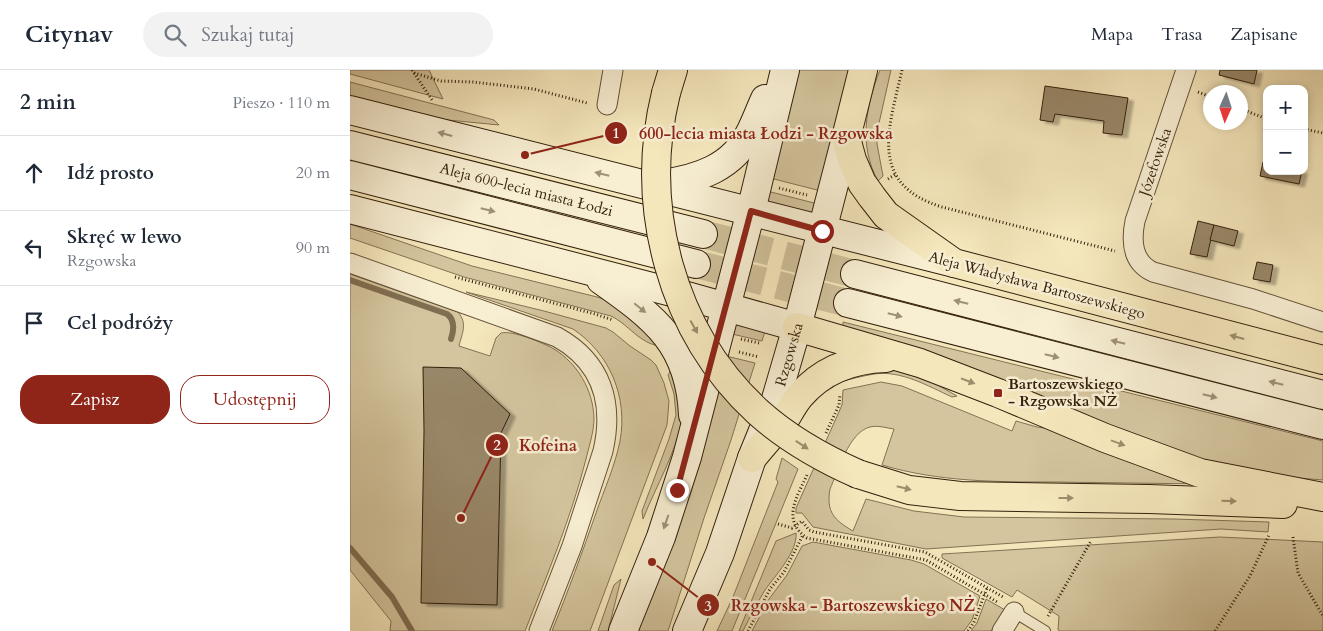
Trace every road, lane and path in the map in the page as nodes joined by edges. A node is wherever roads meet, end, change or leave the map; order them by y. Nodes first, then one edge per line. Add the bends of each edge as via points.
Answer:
1 (613, 70) edge
2 (784, 70) edge
3 (863, 70) edge
4 (902, 70) edge
5 (1186, 70) edge
6 (413, 72) edge
7 (669, 81) edge
8 (432, 100) dead end
9 (607, 105) joint
10 (350, 110) edge
11 (1248, 112) edge
12 (1263, 118) edge
13 (1308, 130) edge
14 (1323, 133) edge
15 (846, 138) junction
16 (350, 145) edge
17 (350, 175) edge
18 (650, 185) junction
19 (777, 187) dead end
20 (811, 196) dead end
21 (350, 209) edge
22 (751, 211) junction
23 (822, 231) junction
24 (703, 234) tunnel mouth
25 (1136, 256) junction
26 (350, 263) edge
27 (954, 263) junction
28 (696, 264) tunnel mouth
29 (585, 270) junction
30 (855, 274) tunnel mouth
31 (449, 275) dead end
32 (848, 303) tunnel mouth
33 (726, 307) junction
34 (1323, 322) edge
35 (619, 324) dead end
36 (797, 327) junction
37 (738, 338) dead end
38 (762, 344) dead end
39 (734, 351) dead end
40 (759, 357) dead end
41 (905, 359) junction
42 (1323, 360) edge
43 (1323, 395) edge
44 (1323, 425) edge
45 (694, 430) junction
46 (752, 458) junction
47 (1323, 497) edge
48 (1323, 507) edge
49 (778, 524) dead end
50 (1269, 535) dead end
51 (1293, 537) dead end
52 (1091, 541) dead end
53 (987, 588) junction
54 (985, 594) junction
55 (1014, 612) junction
56 (1323, 616) edge
57 (1043, 630) edge
58 (539, 631) edge
59 (623, 631) edge
60 (687, 631) edge
61 (748, 631) edge
62 (968, 631) edge
63 (1002, 631) edge
64 (1215, 631) edge

1 - 9 street
2 - 18 main road via 765,99 751,132 733,156 703,176
2 - 22 main road
3 - 15 main road, Rzgowska
4 - 25 path via 888,131 888,152 896,174 915,196 942,207
5 - 25 street, Józefowska via 1135,221 1132,240
6 - 8 path
6 - 9 path via 441,81 534,89 577,101
7 -> 48 main road, bridge via 656,154 657,209 679,298 706,349 741,394 781,431 808,449 858,474 909,490 960,496 1223,501
18 -> 10 main road, Aleja Władysława Bartoszewskiego
11 - 12 path
13 - 14 path
15 - 23 main road, Rzgowska
15 - 27 main road via 862,183 886,215
16 - 24 main road, Aleja 600-lecia miasta Łodzi
17 -> 28 main road, Aleja 600-lecia miasta Łodzi
18 - 22 main road, Aleja Władysława Bartoszewskiego
19 - 20 path
21 - 29 main road
22 - 23 main road, Aleja Władysława Bartoszewskiego
22 - 33 main road
23 - 27 main road, Aleja Władysława Bartoszewskiego
23 - 36 main road, Rzgowska
25 - 34 street via 1153,272
26 - 58 street via 557,337 577,349 593,368 605,397 606,435 572,546
42 -> 27 main road, Aleja Władysława Bartoszewskiego
29 - 33 main road
29 -> 45 main road via 644,311 673,343 690,387
43 -> 30 main road
31 - 35 path via 595,314
32 -> 44 main road
33 - 36 main road
33 - 45 main road
36 - 41 main road
36 - 46 main road, Rzgowska via 776,398
37 - 38 path
39 - 40 path
41 - 46 main road via 861,360 825,374 799,397
41 -> 47 main road via 1192,470
45 -> 59 main road via 661,537
46 - 60 main road, Rzgowska via 720,554
49 - 53 path via 792,528 802,521 814,532 925,552
50 - 64 path via 1250,576
51 - 56 path via 1298,573
52 - 57 path
53 - 54 path
53 - 55 path via 1011,602
54 - 55 path
54 - 61 path via 926,560 803,535
54 - 62 path
55 - 57 lane
55 - 63 street

